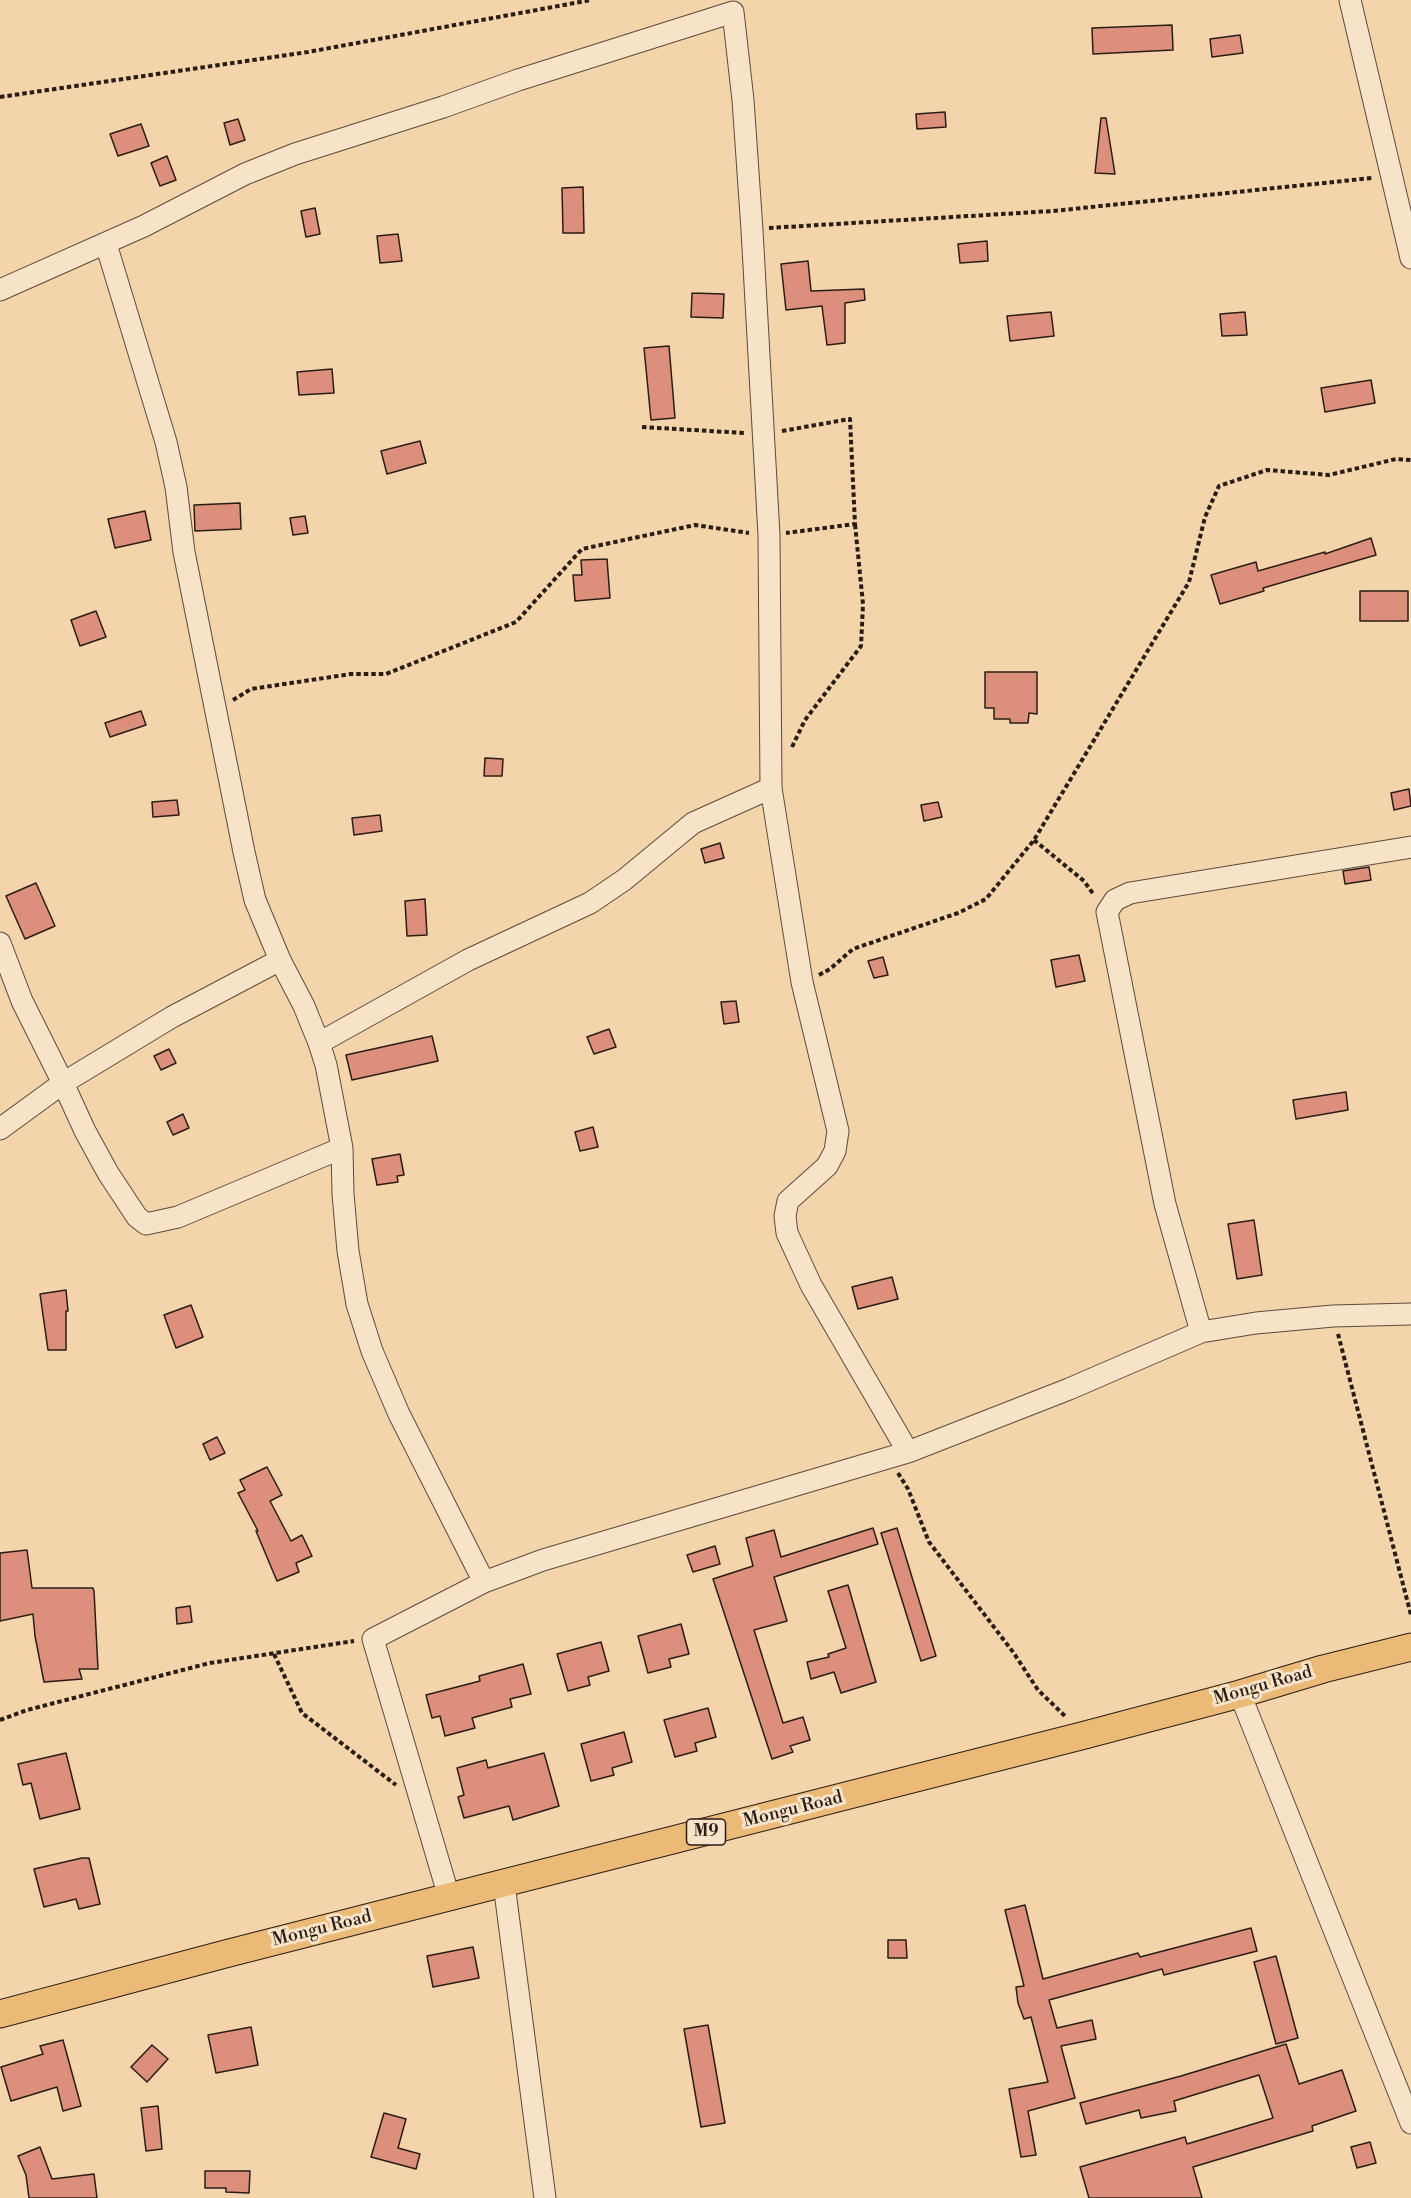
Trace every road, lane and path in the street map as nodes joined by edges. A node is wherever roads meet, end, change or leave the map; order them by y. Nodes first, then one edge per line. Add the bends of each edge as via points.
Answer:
1 (591, 0) edge
2 (1350, 0) edge
3 (0, 97) edge
4 (1390, 176) junction
5 (752, 230) junction
6 (105, 244) junction
7 (1411, 258) edge
8 (0, 290) edge
9 (642, 427) dead end
10 (764, 434) junction
11 (1411, 460) edge
12 (855, 524) junction
13 (769, 535) junction
14 (215, 712) junction
15 (791, 749) dead end
16 (771, 788) junction
17 (1034, 840) junction
18 (1411, 847) edge
19 (1107, 912) junction
20 (0, 943) edge
21 (280, 960) junction
22 (801, 982) junction
23 (320, 1043) junction
24 (63, 1083) junction
25 (0, 1129) edge
26 (342, 1148) junction
27 (1411, 1314) edge
28 (1333, 1316) junction
29 (1201, 1332) junction
30 (908, 1452) junction
31 (484, 1582) junction
32 (1411, 1615) edge
33 (373, 1639) junction
34 (1411, 1647) edge
35 (274, 1654) junction
36 (1240, 1694) junction
37 (0, 1720) edge
38 (1085, 1735) junction
39 (423, 1806) junction
40 (504, 1884) junction
41 (449, 1897) junction
42 (0, 2014) edge
43 (1411, 2123) edge
44 (545, 2198) edge

1 - 3 path via 308,52
2 - 4 street
4 - 5 path via 1053,211
4 - 7 street
5 - 6 street via 733,12 295,154 244,174
5 - 10 street
6 - 8 street
6 - 14 street via 166,442
9 - 10 path
10 - 12 path via 850,419
10 - 13 street
11 - 17 path via 1396,459 1329,475 1267,470 1219,486 1205,517 1189,582
12 - 13 path
12 - 15 path via 863,604 861,646 805,720
13 - 14 path via 694,525 582,549 516,622 386,674 351,674 251,689
13 - 16 street
14 - 21 street via 255,900
16 - 22 street
16 - 23 street via 693,823 590,903 468,960
17 - 19 path via 1084,881
17 - 22 path via 986,899 958,914 853,950 830,969
18 - 19 street via 1130,893 1115,900
19 - 29 street via 1165,1204
20 - 24 street via 22,1001
21 - 23 street
21 - 24 street via 172,1017
22 - 30 street via 838,1131 835,1151 827,1166 788,1201 787,1233 811,1284
23 - 26 street
24 - 25 street
24 - 26 street via 108,1173 131,1210 146,1224 178,1217
26 - 31 street via 348,1251 357,1304 372,1351 399,1414
27 - 28 street
28 - 29 street
28 - 32 path
29 - 30 street
30 - 31 street via 543,1560
30 - 38 path via 894,1468 908,1488 929,1542 1038,1690
31 - 33 street
33 - 35 path
33 - 39 street
34 - 36 main road, Mongu Road / M9
35 - 37 path via 210,1663
35 - 39 path via 302,1713
36 - 38 main road, Mongu Road / M9
36 - 43 street
38 - 40 main road, Mongu Road / M9
39 - 41 street
40 - 41 main road, Mongu Road / M9
40 - 44 street
41 - 42 main road, Mongu Road / M9

